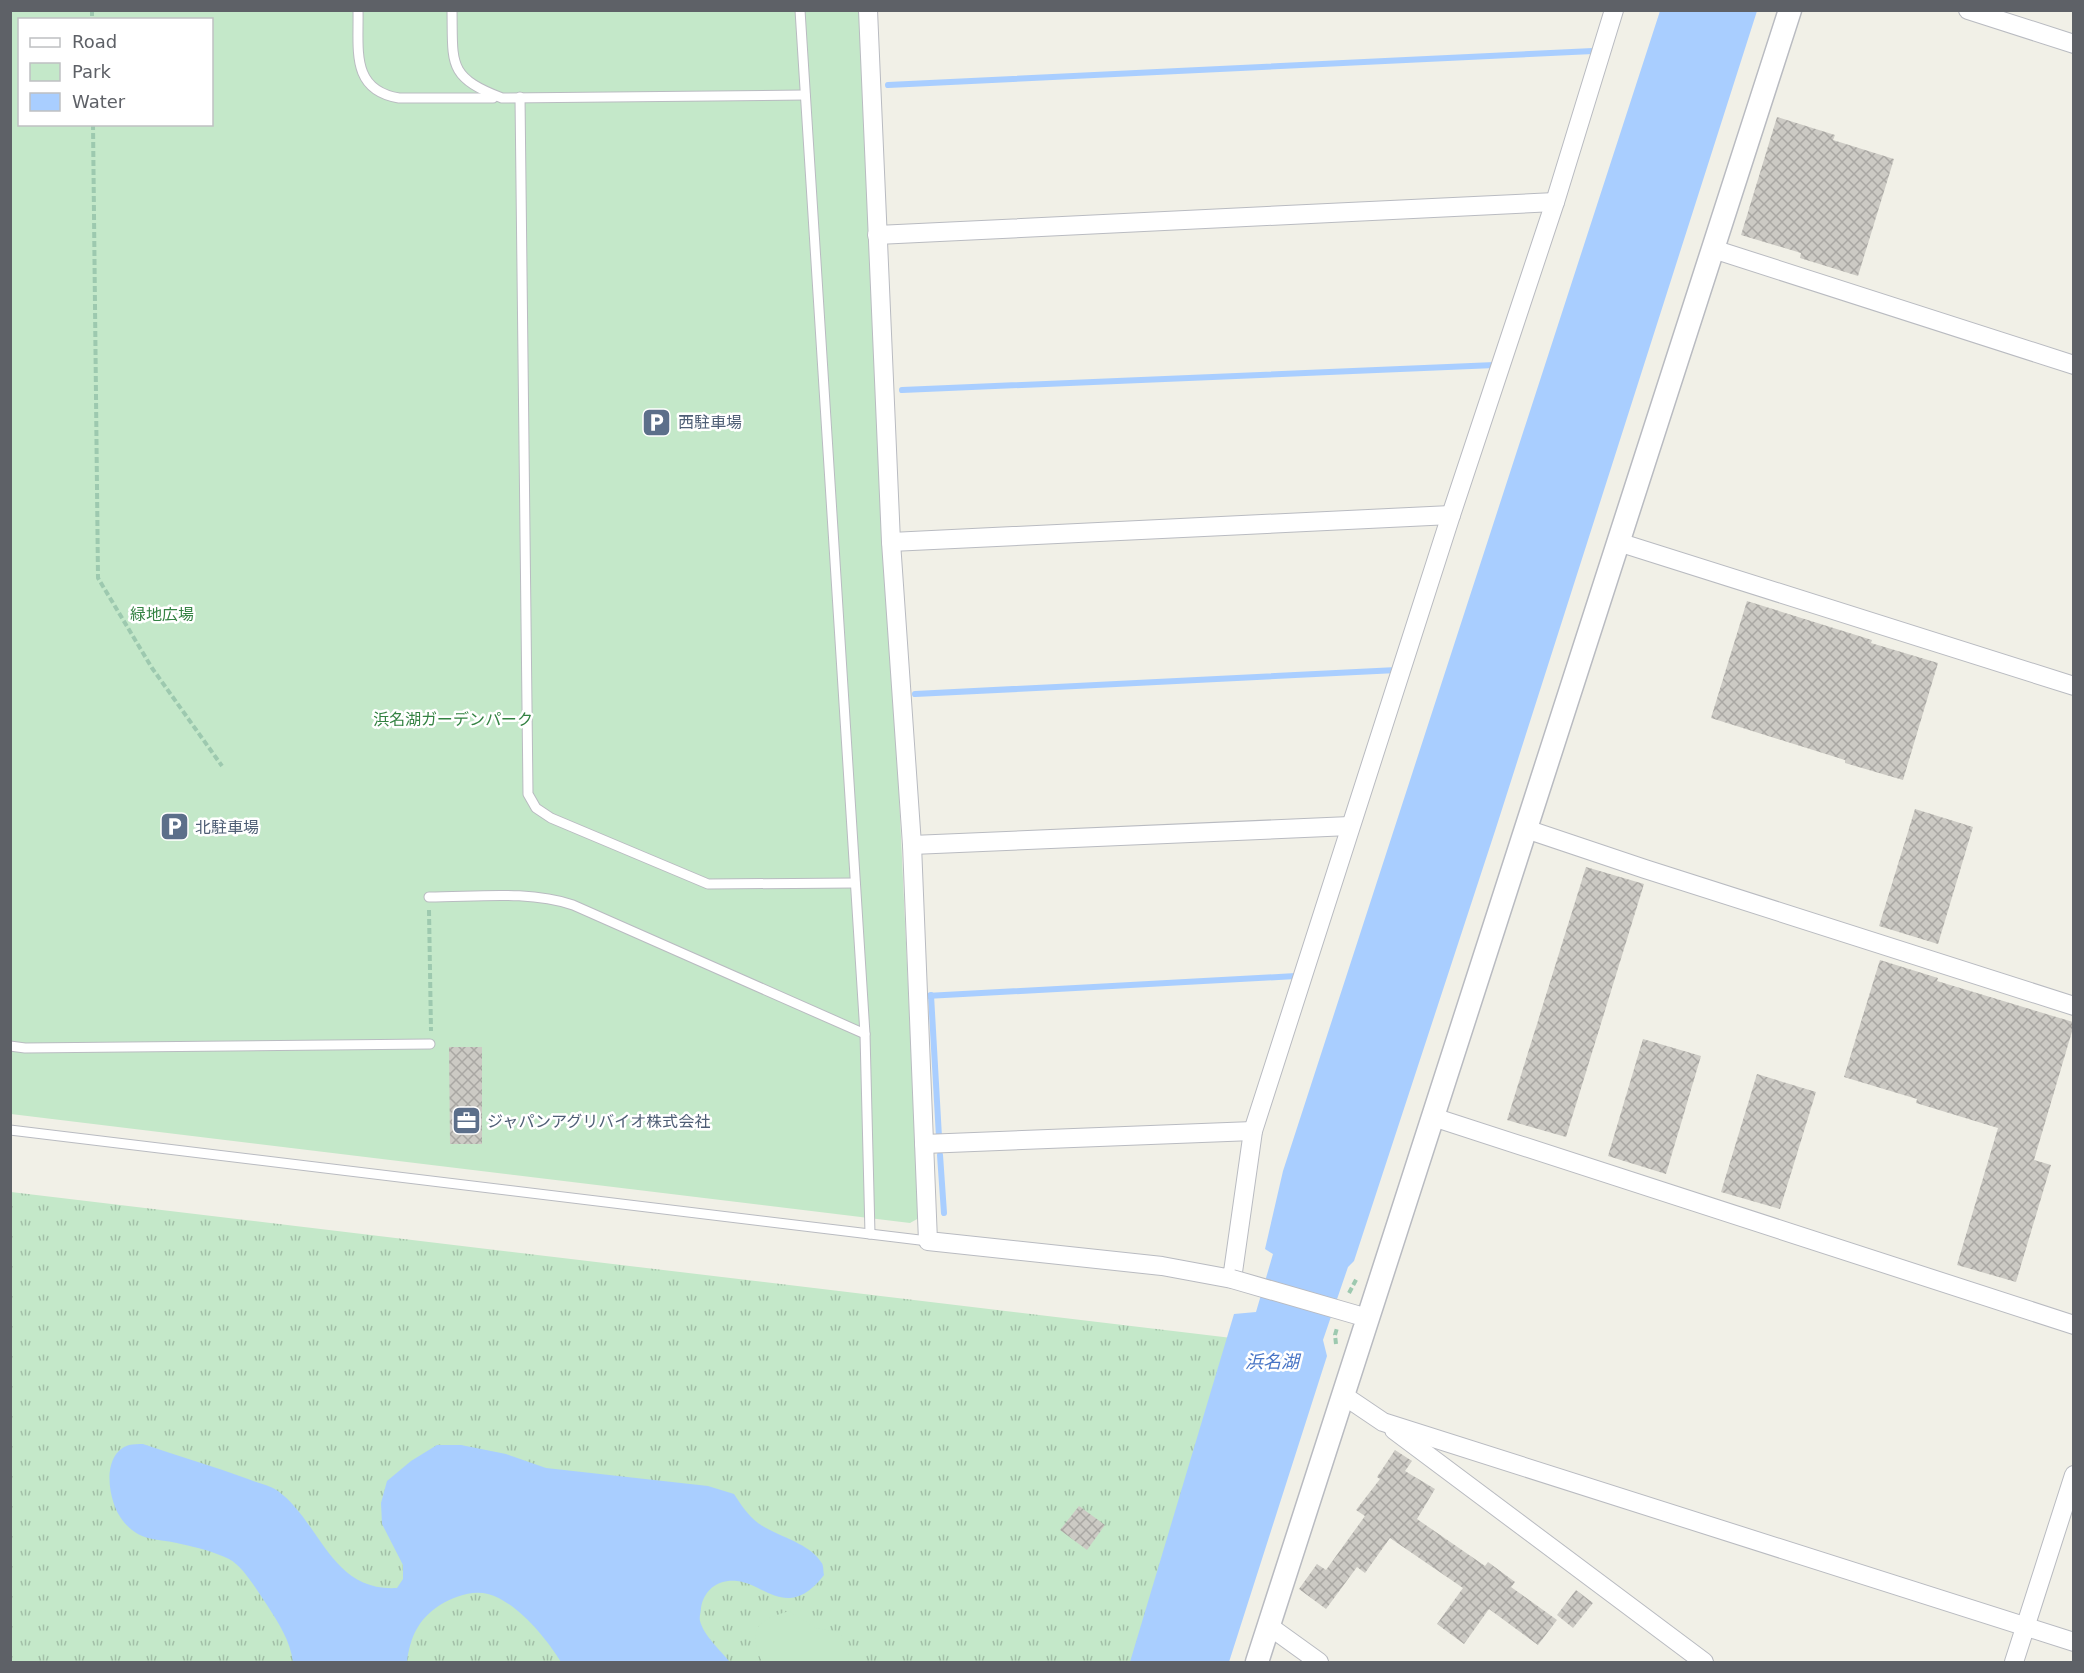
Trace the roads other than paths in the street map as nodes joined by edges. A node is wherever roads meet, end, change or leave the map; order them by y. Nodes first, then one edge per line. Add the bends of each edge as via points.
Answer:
1 (358, 10) edge
2 (452, 10) edge
3 (800, 10) edge
4 (868, 10) edge
5 (1614, 10) edge
6 (1790, 10) edge
7 (1968, 10) edge
8 (2073, 44) edge
9 (805, 95) junction
10 (502, 98) junction
11 (520, 98) junction
12 (1555, 202) junction
13 (877, 235) junction
14 (1713, 249) junction
15 (2073, 365) edge
16 (1451, 515) junction
17 (891, 542) junction
18 (1618, 542) junction
19 (2073, 686) edge
20 (1350, 826) junction
21 (1526, 829) junction
22 (912, 845) junction
23 (855, 883) junction
24 (429, 897) road end
25 (2073, 1006) edge
26 (865, 1034) junction
27 (430, 1044) road end
28 (10, 1046) edge
29 (1433, 1117) junction
30 (10, 1130) edge
31 (1253, 1131) junction
32 (924, 1144) junction
33 (870, 1234) junction
34 (928, 1241) junction
35 (1232, 1279) junction
36 (1363, 1317) junction
37 (2073, 1324) edge
38 (1343, 1395) junction
39 (1383, 1422) junction
40 (2073, 1475) edge
41 (1269, 1626) junction
42 (2027, 1627) junction
43 (2073, 1642) edge
44 (1257, 1662) edge
45 (1319, 1662) edge
46 (1704, 1662) edge
47 (2014, 1662) edge

1 - 10 lane via 359,66 364,79 385,96
2 - 10 lane via 453,52 460,74 478,89
3 - 9 lane
4 - 13 street
5 - 12 street
6 - 14 street
7 - 8 street
9 - 11 lane
9 - 23 lane
10 - 11 lane
11 - 23 lane via 528,794 536,808 551,818 708,884
12 - 13 street
12 - 16 street
13 - 17 street
14 - 15 street
14 - 18 street
16 - 17 street
16 - 20 street
17 - 22 street
18 - 19 street
18 - 21 street
20 - 22 street
20 - 31 street
21 - 25 street
21 - 29 street
22 - 32 street
23 - 26 lane
24 - 26 lane via 552,898
26 - 33 lane
27 - 28 lane
29 - 36 street
29 - 37 street
30 - 33 lane
31 - 32 street
31 - 35 street
32 - 34 street
33 - 34 lane
34 - 35 street via 1162,1266
35 - 36 street, bridge
36 - 38 street
38 - 39 street
38 - 41 street
39 - 42 street
39 - 46 street
40 - 42 street
41 - 44 street
41 - 45 street
42 - 43 street
42 - 47 street

